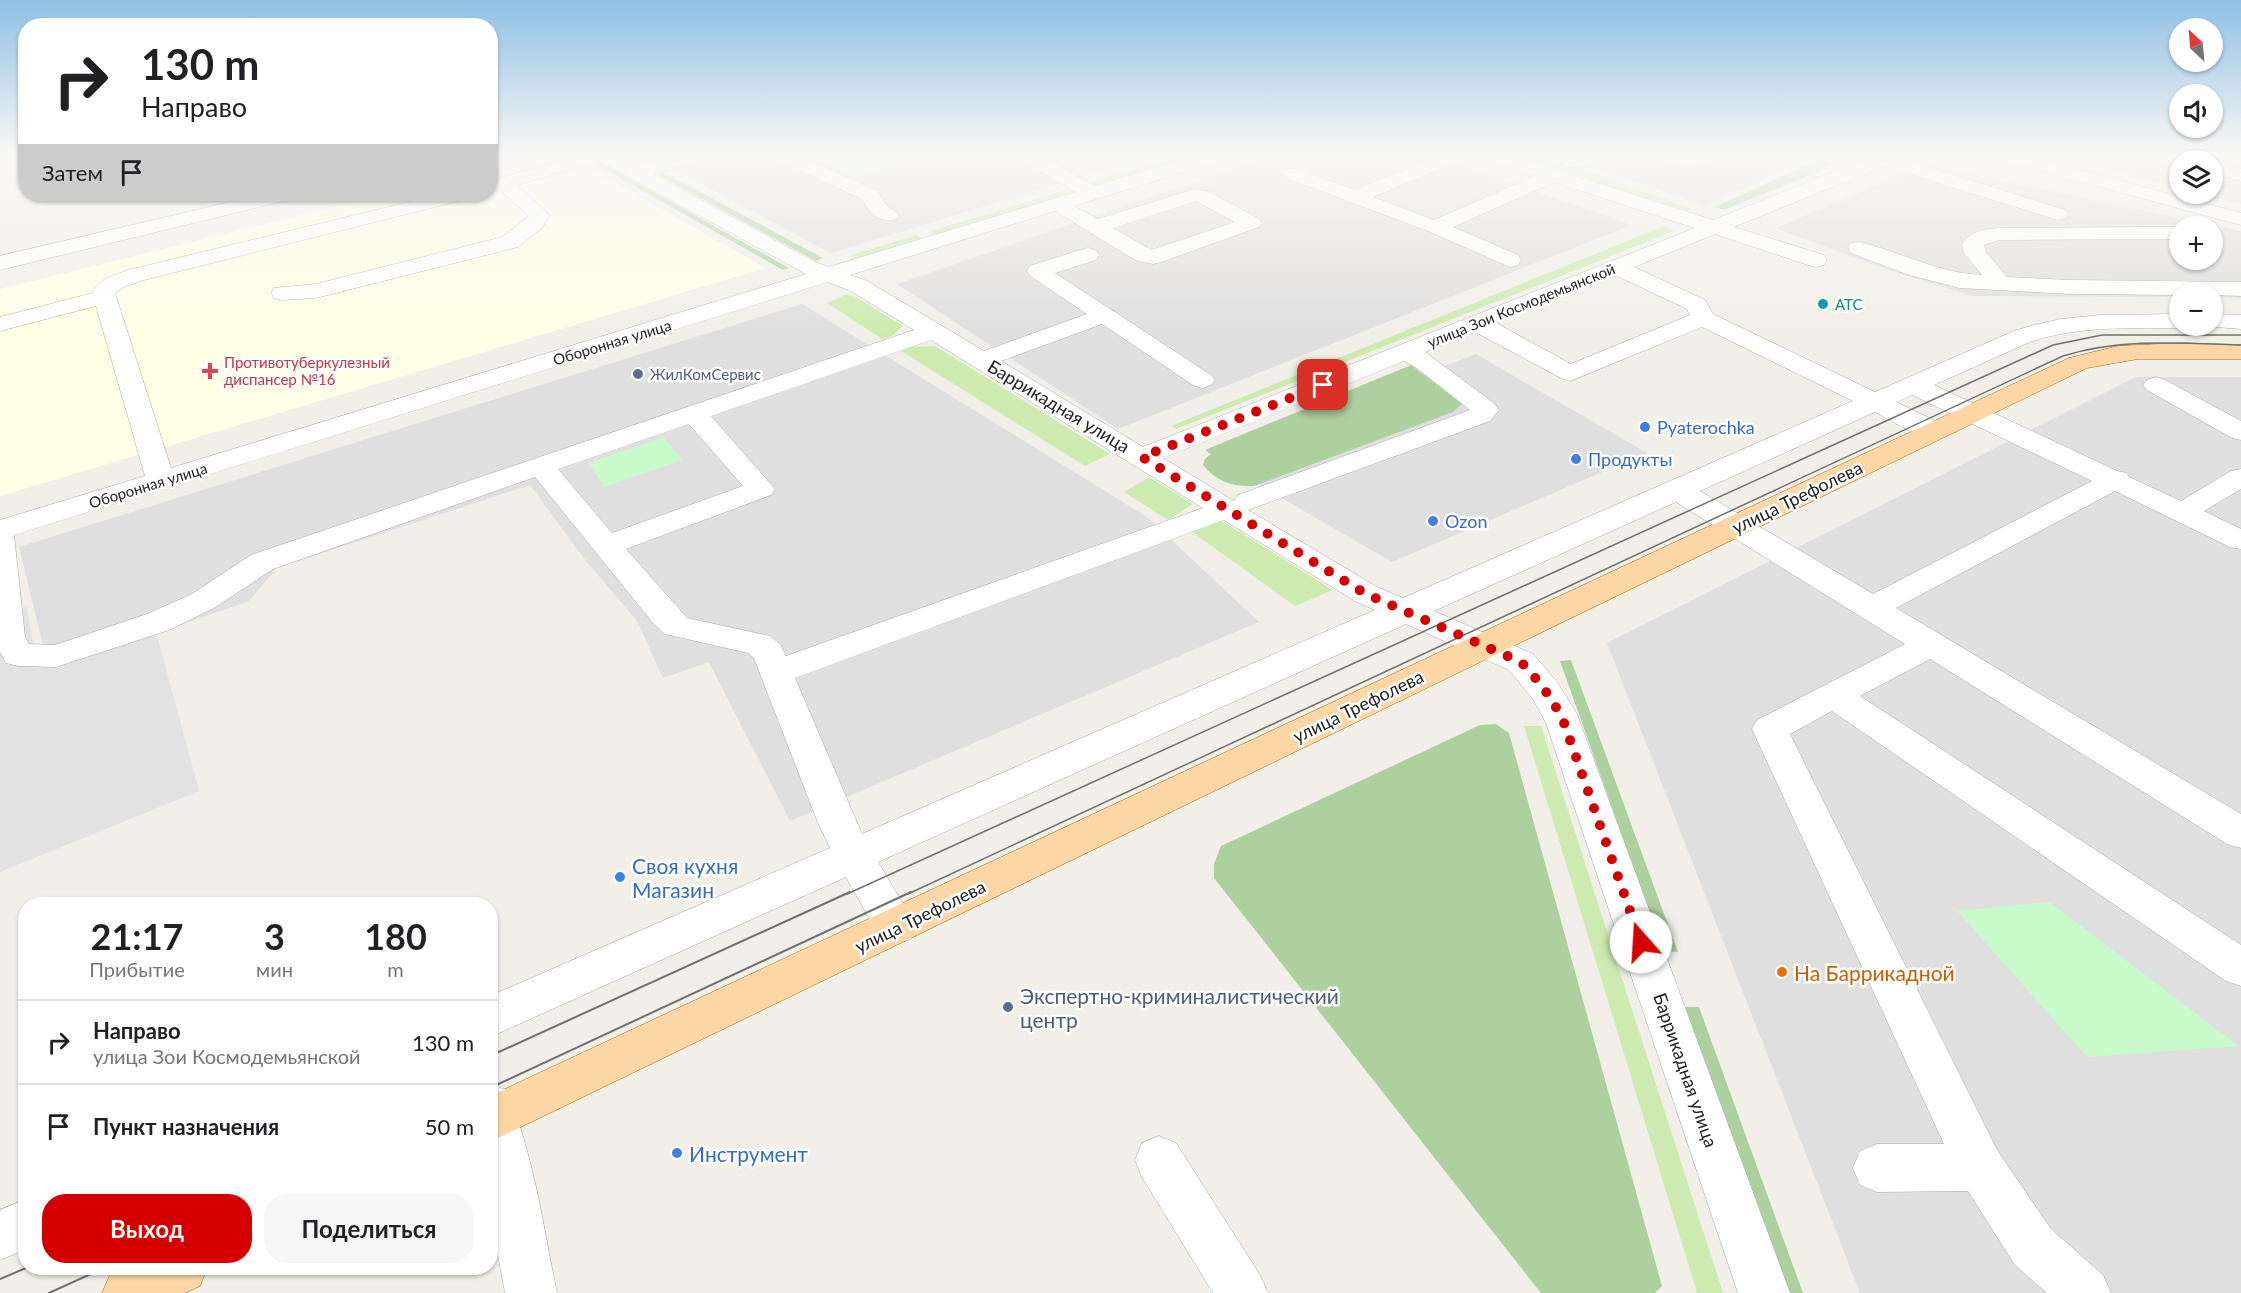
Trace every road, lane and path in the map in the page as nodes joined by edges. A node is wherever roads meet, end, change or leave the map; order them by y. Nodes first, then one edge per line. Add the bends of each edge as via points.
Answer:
1 (207, 213) edge
2 (386, 213) edge
3 (538, 213) edge
4 (710, 213) edge
5 (886, 213) edge
6 (1032, 213) edge
7 (1074, 213) edge
8 (1136, 213) edge
9 (1235, 213) edge
10 (1399, 213) edge
11 (1467, 213) edge
12 (1673, 213) edge
13 (1749, 213) edge
14 (2220, 213) edge
15 (889, 215) dead end
16 (2241, 219) edge
17 (1096, 226) junction
18 (1435, 227) junction
19 (1716, 227) junction
20 (2169, 233) edge
21 (2223, 233) edge
22 (2241, 233) edge
23 (1859, 248) dead end
24 (1088, 255) dead end
25 (1510, 260) dead end
26 (1816, 260) dead end
27 (0, 263) edge
28 (1616, 267) junction
29 (829, 275) junction
30 (2001, 284) junction
31 (2071, 288) junction
32 (2241, 289) edge
33 (282, 293) dead end
34 (104, 297) junction
35 (1105, 315) junction
36 (1703, 318) junction
37 (2112, 321) junction
38 (2169, 321) edge
39 (2223, 321) edge
40 (2241, 322) edge
41 (1477, 323) junction
42 (0, 324) edge
43 (934, 331) junction
44 (2152, 351) junction
45 (1406, 352) junction
46 (2241, 352) edge
47 (982, 360) junction
48 (1202, 380) dead end
49 (1912, 385) junction
50 (2156, 385) dead end
51 (1874, 401) junction
52 (694, 413) junction
53 (1974, 413) junction
54 (1935, 431) junction
55 (2241, 432) edge
56 (1142, 457) junction
57 (540, 466) junction
58 (2241, 477) edge
59 (2116, 479) junction
60 (161, 481) junction
61 (1676, 489) junction
62 (1238, 505) junction
63 (2183, 512) junction
64 (1737, 526) junction
65 (0, 530) edge
66 (0, 537) edge
67 (2241, 540) edge
68 (606, 546) junction
69 (1872, 608) junction
70 (1404, 610) junction
71 (1930, 644) junction
72 (1484, 646) junction
73 (777, 672) junction
74 (1833, 695) junction
75 (2241, 834) edge
76 (854, 856) junction
77 (896, 927) junction
78 (2241, 968) edge
79 (498, 1013) edge
80 (498, 1112) edge
81 (498, 1142) edge
82 (1159, 1160) dead end
83 (1980, 1167) junction
84 (1877, 1168) dead end
85 (18, 1227) edge
86 (0, 1235) edge
87 (167, 1275) edge
88 (128, 1293) edge
89 (531, 1293) edge
90 (1242, 1293) edge
91 (1764, 1293) edge
92 (2085, 1293) edge

1 - 27 street
2 - 34 street via 136,275 104,290
3 - 33 street via 535,224 510,242 328,289
4 - 29 street, Баррикадная улица via 807,267
5 - 15 street
6 - 29 street, Оборонная улица
7 - 17 street
8 - 17 street
9 - 17 street via 1252,223 1153,257
10 - 18 street
11 - 18 street
12 - 19 street
13 - 19 street, улица Зои Космодемьянской
14 - 16 street
18 - 25 street
19 - 26 street
19 - 28 street, улица Зои Космодемьянской
20 - 30 street via 1979,237 1973,244 1975,253
21 - 22 street
23 - 30 street via 1917,270
24 - 35 street via 1038,271
28 - 36 street via 1697,305
28 - 41 street, улица Зои Космодемьянской
29 - 43 street, Баррикадная улица via 859,286
29 - 60 street, Оборонная улица
30 - 31 street
31 - 32 street
31 - 37 street
34 - 42 street
34 - 60 street
35 - 47 street
35 - 48 street
36 - 41 street via 1570,373
36 - 51 street
37 - 38 street
37 - 44 street
37 - 49 street via 2046,328
39 - 40 street
41 - 45 street, улица Зои Космодемьянской
43 - 47 street, Баррикадная улица
43 - 52 street
44 - 46 main road, улица Трефолева
44 - 53 main road, улица Трефолева via 2113,354 2078,363
45 - 56 street, улица Зои Космодемьянской
45 - 62 street via 1436,370 1486,410
47 - 56 street, Баррикадная улица
49 - 51 street
49 - 53 street
50 - 55 street
51 - 54 street
51 - 61 street
52 - 57 street
52 - 68 street via 761,489
53 - 54 main road, улица Трефолева
53 - 59 street
54 - 64 main road, улица Трефолева
56 - 62 street, Баррикадная улица
57 - 66 street via 262,562 176,614 56,656 18,655 9,637
57 - 68 street
58 - 63 street
59 - 63 street
59 - 69 street
60 - 65 street, Оборонная улица
61 - 64 street
61 - 70 street
62 - 70 street, Баррикадная улица via 1366,594
62 - 73 street
63 - 67 street
64 - 69 street
64 - 72 main road, улица Трефолева
68 - 73 street via 676,626 758,644 768,652
69 - 71 street
70 - 72 street, Баррикадная улица
70 - 76 street
71 - 74 street
71 - 75 street
72 - 77 main road, улица Трефолева
72 - 91 street, Баррикадная улица via 1521,662 1540,682 1564,723
73 - 76 street
74 - 78 street
74 - 83 street via 1770,729
76 - 77 street
76 - 79 street
77 - 80 main road, улица Трефолева
81 - 89 street
82 - 90 street
83 - 84 street
83 - 92 street via 2034,1247
85 - 86 street
87 - 88 main road

